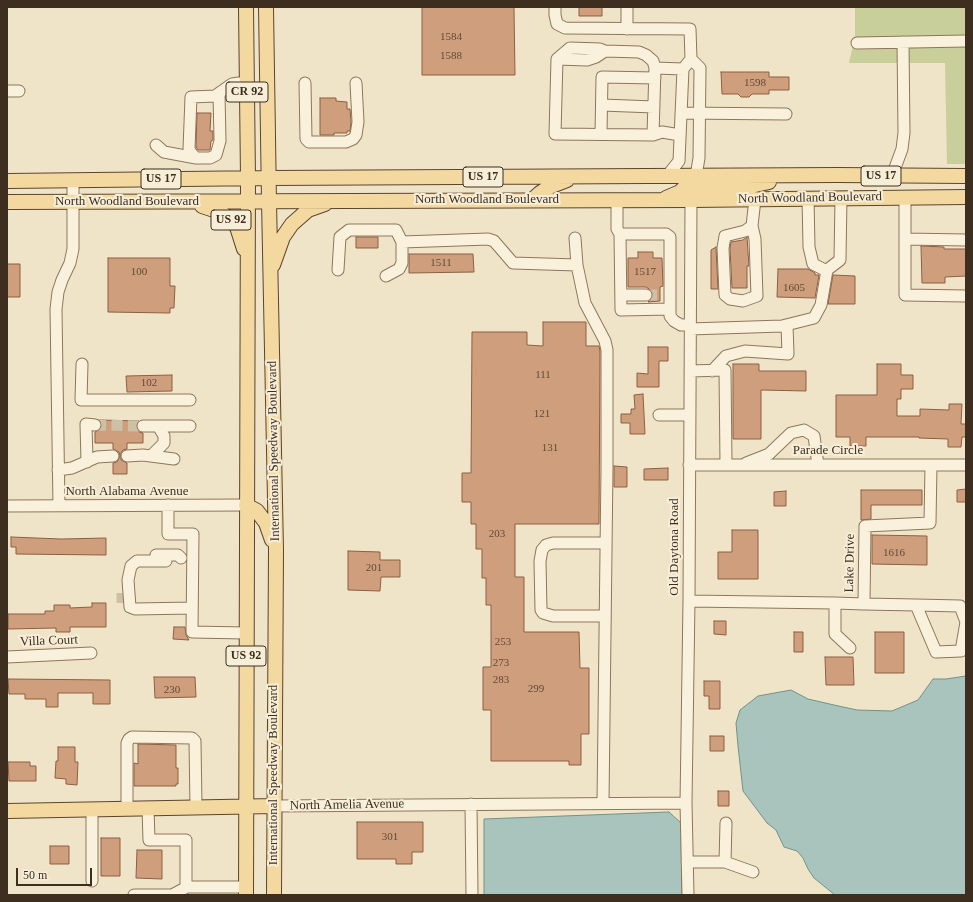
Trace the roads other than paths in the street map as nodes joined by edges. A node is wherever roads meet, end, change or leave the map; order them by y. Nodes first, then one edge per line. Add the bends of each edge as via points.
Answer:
1 (246, 7) edge
2 (266, 7) edge
3 (555, 7) edge
4 (627, 7) edge
5 (626, 29) junction
6 (966, 41) edge
7 (903, 42) junction
8 (857, 43) dead end
9 (691, 59) junction
10 (683, 69) junction
11 (655, 73) junction
12 (243, 83) junction
13 (356, 83) dead end
14 (268, 84) junction
15 (305, 84) dead end
16 (7, 91) edge
17 (18, 91) dead end
18 (219, 94) junction
19 (602, 105) junction
20 (654, 106) junction
21 (681, 113) junction
22 (700, 113) junction
23 (786, 114) dead end
24 (601, 134) junction
25 (653, 135) junction
26 (680, 135) junction
27 (156, 145) dead end
28 (196, 158) junction
29 (579, 176) junction
30 (667, 176) junction
31 (696, 176) junction
32 (795, 176) junction
33 (892, 176) junction
34 (966, 176) edge
35 (248, 178) junction
36 (269, 178) junction
37 (73, 180) junction
38 (7, 181) edge
39 (904, 197) junction
40 (966, 197) edge
41 (808, 198) junction
42 (841, 198) junction
43 (755, 199) junction
44 (532, 200) junction
45 (617, 200) junction
46 (662, 200) junction
47 (690, 200) junction
48 (248, 201) junction
49 (269, 201) junction
50 (333, 201) junction
51 (7, 202) edge
52 (73, 202) junction
53 (192, 202) junction
54 (752, 226) junction
55 (620, 234) junction
56 (575, 238) dead end
57 (905, 239) junction
58 (966, 240) edge
59 (402, 242) junction
60 (247, 260) junction
61 (577, 265) junction
62 (338, 270) dead end
63 (827, 271) junction
64 (270, 273) junction
65 (386, 276) dead end
66 (620, 295) junction
67 (646, 295) tunnel mouth
68 (966, 296) edge
69 (670, 309) junction
70 (787, 325) junction
71 (690, 327) junction
72 (82, 364) dead end
73 (690, 371) junction
74 (712, 371) junction
75 (190, 400) dead end
76 (659, 415) dead end
77 (690, 415) junction
78 (95, 424) dead end
79 (143, 426) tunnel mouth
80 (158, 426) junction
81 (190, 426) dead end
82 (113, 456) dead end
83 (127, 456) dead end
84 (151, 456) junction
85 (174, 459) dead end
86 (87, 462) junction
87 (690, 465) junction
88 (726, 465) junction
89 (740, 465) junction
90 (818, 465) junction
91 (931, 465) junction
92 (966, 465) edge
93 (58, 470) junction
94 (168, 505) junction
95 (246, 505) junction
96 (7, 506) edge
97 (59, 506) junction
98 (606, 543) junction
99 (276, 550) junction
100 (178, 560) junction
101 (125, 601) junction
102 (689, 601) junction
103 (835, 603) junction
104 (864, 604) junction
105 (916, 605) junction
106 (192, 608) junction
107 (605, 616) junction
108 (246, 632) junction
109 (850, 648) dead end
110 (92, 654) dead end
111 (7, 656) edge
112 (603, 803) junction
113 (686, 803) junction
114 (472, 804) junction
115 (246, 806) junction
116 (274, 806) junction
117 (196, 807) junction
118 (148, 808) junction
119 (127, 809) junction
120 (92, 810) junction
121 (7, 811) edge
122 (726, 823) dead end
123 (688, 862) junction
124 (725, 862) junction
125 (754, 872) dead end
126 (92, 881) dead end
127 (184, 890) edge
128 (246, 891) edge
129 (134, 895) edge
130 (274, 895) edge
131 (472, 895) edge
132 (688, 895) edge

1 - 12 main road, International Speedway Boulevard / CR 92
2 - 14 main road, International Speedway Boulevard / CR 92
3 - 5 street via 557,24 565,28
4 - 5 street
5 - 9 street via 690,29
6 - 7 street
7 - 8 street
7 - 33 street via 904,131 902,149
9 - 10 street
9 - 22 street via 700,68
10 - 11 street
10 - 21 street
11 - 19 street via 602,77
11 - 20 street
11 - 24 street via 652,61 639,52 605,51 587,60 557,59 555,134
12 - 14 main road
12 - 18 street via 227,87
12 - 35 main road, International Speedway Boulevard / CR 92
13 - 15 street via 356,134 353,139 346,142 309,142 306,139
14 - 36 main road, International Speedway Boulevard / CR 92
16 - 17 street
18 - 28 street via 220,141 216,155 210,158
18 - 28 street via 190,97 189,149
19 - 20 street
19 - 24 street
20 - 25 street
21 - 22 street
21 - 26 street
22 - 23 street
22 - 31 street
24 - 25 street
25 - 26 street via 662,132
26 - 30 street via 679,160
27 - 28 street via 164,152
29 - 30 main road, North Woodland Boulevard / US 17
29 - 36 main road, North Woodland Boulevard / US 17
29 - 44 main road via 549,187
30 - 31 main road, North Woodland Boulevard / US 17
31 - 32 main road, North Woodland Boulevard / US 17
31 - 46 main road via 680,192
32 - 33 main road, North Woodland Boulevard / US 17
32 - 47 main road via 751,186 708,187 700,190
33 - 34 main road, North Woodland Boulevard / US 17
35 - 36 main road, North Woodland Boulevard / US 17
35 - 37 main road, North Woodland Boulevard / US 17
35 - 48 main road, International Speedway Boulevard / CR 92
36 - 49 main road, International Speedway Boulevard / US 92
37 - 38 main road, North Woodland Boulevard / US 17
37 - 52 street
39 - 40 main road, North Woodland Boulevard / US 17
39 - 42 main road, North Woodland Boulevard / US 17
39 - 57 street
41 - 42 main road, North Woodland Boulevard / US 17
41 - 43 main road, North Woodland Boulevard / US 17
41 - 63 street via 808,247 813,264
42 - 63 street via 840,260
43 - 47 main road, North Woodland Boulevard / US 17
43 - 54 street
44 - 45 main road, North Woodland Boulevard / US 17
44 - 50 main road, North Woodland Boulevard / US 17
45 - 46 main road, North Woodland Boulevard / US 17
45 - 55 street via 617,229
46 - 47 main road, North Woodland Boulevard / US 17
47 - 71 street, Old Daytona Road
48 - 49 main road, North Woodland Boulevard / US 17
48 - 53 main road, North Woodland Boulevard / US 17
48 - 60 main road, International Speedway Boulevard / CR 92
49 - 50 main road, North Woodland Boulevard / US 17
49 - 64 main road, International Speedway Boulevard / US 92
50 - 64 main road via 308,210 292,224 283,237
51 - 52 main road, North Woodland Boulevard / US 17
52 - 53 main road, North Woodland Boulevard / US 17
52 - 93 street via 73,249 70,264 58,292 56,310
53 - 60 main road, US 92 via 220,212 231,220 236,227
54 - 54 street via 745,231 725,236 722,248 725,295 730,299 743,301 757,296 755,239
55 - 66 street
55 - 69 street via 666,234 670,237 665,295
56 - 61 street
57 - 58 street
57 - 68 street via 905,296
59 - 61 street via 488,239 494,241 513,263
59 - 62 street via 396,230 349,230 340,237
59 - 65 street via 402,264 399,269
60 - 95 main road, International Speedway Boulevard / US 92
61 - 98 street via 585,303 605,341 607,350
63 - 70 street via 821,305 814,318
64 - 99 main road, International Speedway Boulevard / US 92
66 - 67 street
66 - 69 street via 621,310
69 - 71 street via 670,316 674,322
70 - 71 street
70 - 74 street via 788,354 745,351 726,356
71 - 73 street, Old Daytona Road
72 - 75 street via 81,400
73 - 74 street
73 - 77 street, Old Daytona Road
74 - 88 street via 725,370
76 - 77 street
77 - 87 street, Old Daytona Road
78 - 86 street via 86,424
79 - 80 street
80 - 81 street
80 - 84 street via 164,436 164,443
82 - 86 street via 97,456
83 - 84 street
84 - 85 street
86 - 93 street
87 - 88 street, Parade Circle
87 - 102 street, Old Daytona Road
88 - 89 street, Parade Circle
89 - 90 street, Parade Circle
89 - 90 street via 768,454 791,433 804,430 814,436
90 - 91 street, Parade Circle
91 - 92 street, Parade Circle
91 - 104 street, Lake Drive via 930,523 865,526
93 - 97 street
94 - 95 street, North Alabama Avenue
94 - 97 street, North Alabama Avenue
94 - 100 street via 168,534 193,534
95 - 99 main road via 257,511 266,523
95 - 108 main road, International Speedway Boulevard / US 92
96 - 97 street, North Alabama Avenue
98 - 107 street
98 - 107 street via 553,543 546,545 542,550 540,561 543,613 554,616
99 - 116 main road, International Speedway Boulevard / US 92
100 - 101 street via 137,561 131,566
100 - 101 street via 178,555 131,558 123,570
100 - 106 street
101 - 106 street via 135,609
102 - 103 street, Lake Drive
102 - 113 street, Old Daytona Road
103 - 104 street, Lake Drive
103 - 109 street via 835,634
104 - 105 street, Lake Drive
105 - 105 street, Lake Drive via 960,606 966,622 961,651 936,652
106 - 108 street via 192,632
107 - 112 street
108 - 115 main road, International Speedway Boulevard / US 92
110 - 111 street, Villa Court
112 - 113 street, North Amelia Avenue
112 - 114 street, North Amelia Avenue
113 - 123 street, Old Daytona Road
114 - 116 street, North Amelia Avenue
114 - 131 street
115 - 116 main road, North Amelia Avenue
115 - 117 main road, North Amelia Avenue
115 - 128 main road, International Speedway Boulevard / US 92
116 - 130 main road, International Speedway Boulevard / US 92
117 - 118 main road, North Amelia Avenue
117 - 119 street via 195,741 192,738 132,737 127,743
118 - 119 main road, North Amelia Avenue
118 - 127 street via 149,840 186,840
119 - 120 main road, North Amelia Avenue
120 - 121 main road, North Amelia Avenue
120 - 126 street
122 - 124 street
123 - 124 street
123 - 132 street, Old Daytona Road
124 - 125 street
127 - 128 street
127 - 129 street via 172,895

